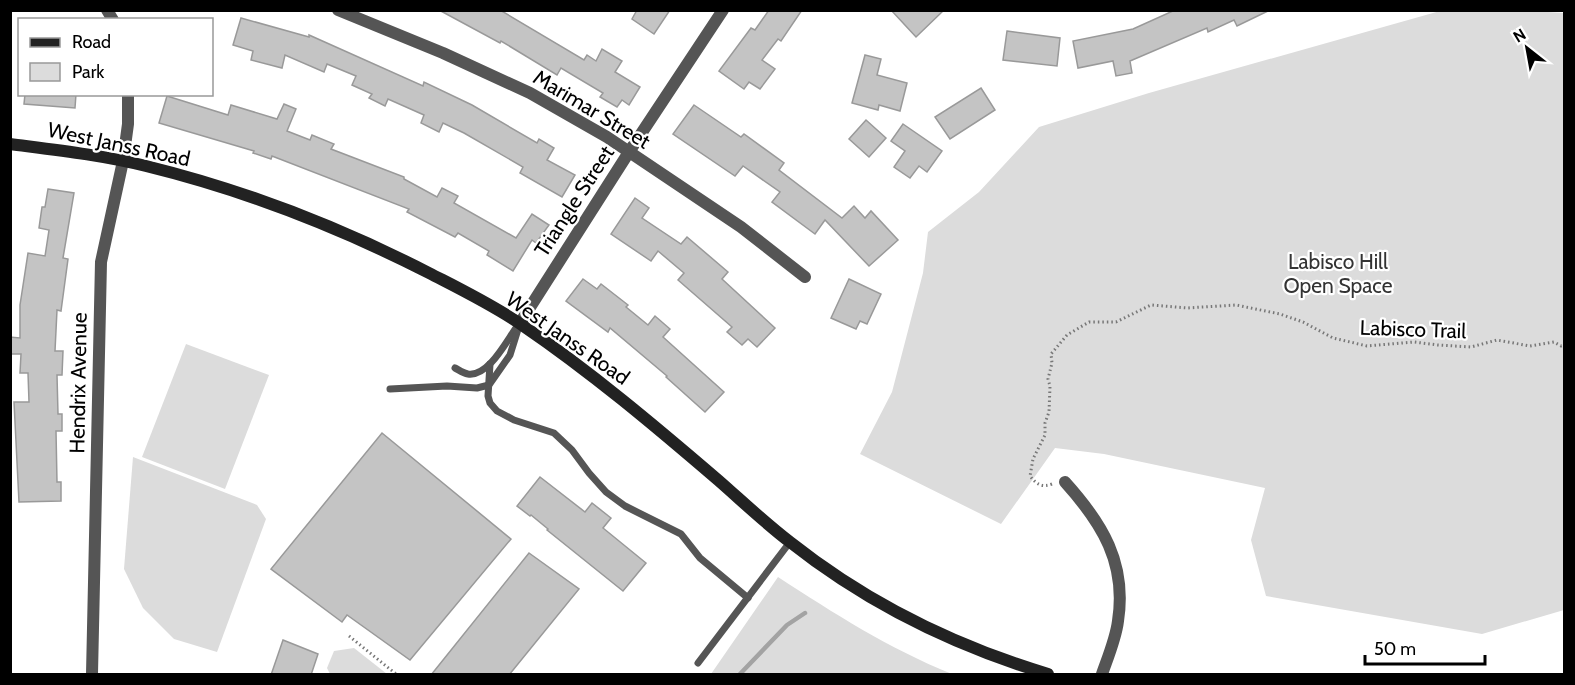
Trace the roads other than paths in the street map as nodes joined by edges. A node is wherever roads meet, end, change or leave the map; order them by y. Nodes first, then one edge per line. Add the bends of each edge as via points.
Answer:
1 (338, 10) edge
2 (723, 10) edge
3 (128, 96) edge
4 (10, 144) edge
5 (628, 152) junction
6 (123, 161) junction
7 (805, 277) dead end
8 (520, 323) junction
9 (490, 364) junction
10 (454, 368) dead end
11 (489, 385) junction
12 (390, 389) dead end
13 (1065, 482) road end
14 (790, 542) junction
15 (748, 598) junction
16 (698, 663) dead end
17 (92, 675) edge
18 (1048, 675) edge
19 (1102, 675) edge

1 - 5 street, Marimar Street via 530,93
2 - 5 street, Triangle Street
3 - 6 street, Hendrix Avenue
4 - 6 main road, West Janss Road
5 - 7 street, Marimar Street via 741,227
5 - 8 street, Triangle Street
6 - 8 main road, West Janss Road via 308,217 398,257
6 - 17 street, Hendrix Avenue via 101,261
8 - 9 lane
8 - 11 lane via 510,355
8 - 14 main road, West Janss Road via 631,406
9 - 10 lane via 472,374
9 - 11 lane
11 - 12 lane
11 - 15 lane via 490,402 497,411 554,433 606,492 624,506 681,534 700,558
13 - 19 street via 1108,540 1118,569 1118,621
14 - 15 lane
14 - 18 main road, West Janss Road via 870,598 910,620
15 - 16 lane

